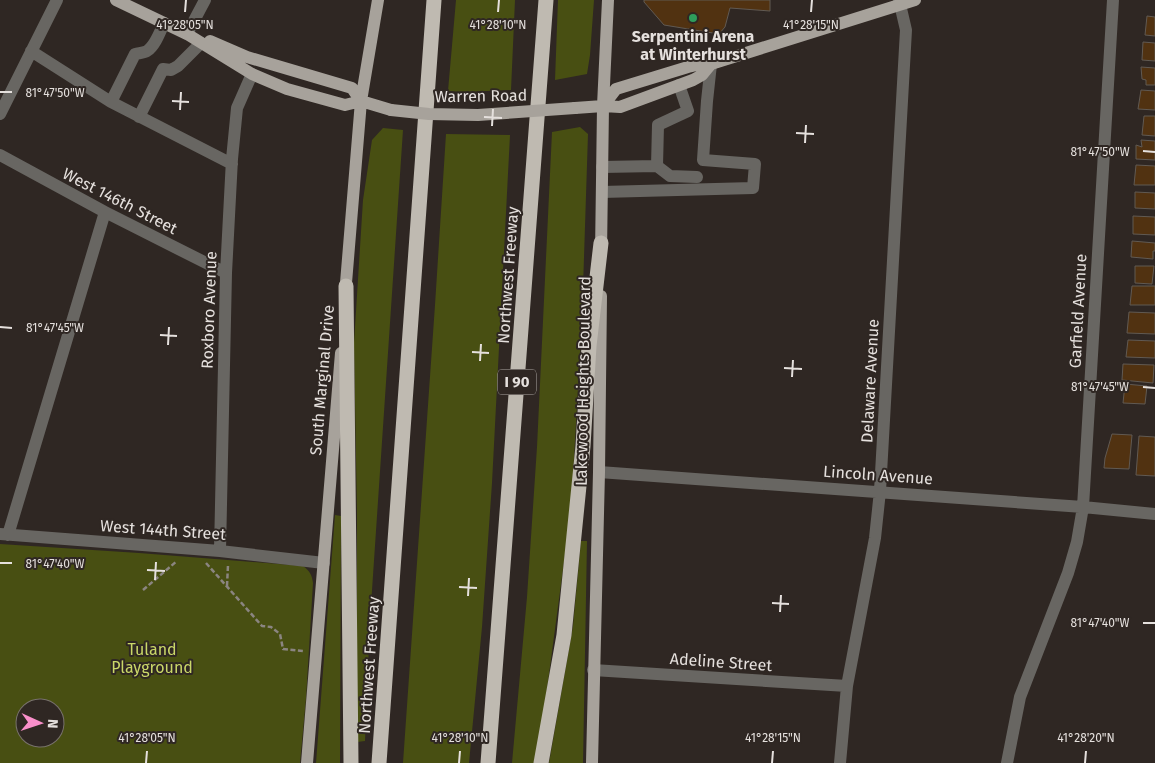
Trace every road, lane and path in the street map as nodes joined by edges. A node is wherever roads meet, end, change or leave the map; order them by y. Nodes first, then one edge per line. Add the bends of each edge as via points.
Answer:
1 (57, 0) edge
2 (116, 0) edge
3 (205, 0) edge
4 (378, 0) edge
5 (434, 0) edge
6 (546, 0) edge
7 (608, 0) edge
8 (915, 0) edge
9 (1114, 0) edge
10 (900, 3) edge
11 (164, 23) junction
12 (187, 34) junction
13 (201, 43) junction
14 (31, 51) junction
15 (711, 64) junction
16 (252, 74) junction
17 (679, 85) junction
18 (361, 101) junction
19 (111, 102) junction
20 (603, 106) junction
21 (0, 114) edge
22 (139, 117) junction
23 (0, 155) edge
24 (232, 164) junction
25 (657, 166) junction
26 (602, 167) junction
27 (697, 177) dead end
28 (602, 192) junction
29 (105, 212) junction
30 (601, 243) junction
31 (226, 273) junction
32 (346, 286) junction
33 (599, 472) junction
34 (880, 492) junction
35 (1083, 506) junction
36 (1155, 514) edge
37 (4, 535) edge
38 (220, 550) junction
39 (177, 561) dead end
40 (324, 562) junction
41 (206, 563) dead end
42 (228, 565) dead end
43 (226, 586) junction
44 (143, 590) dead end
45 (303, 651) dead end
46 (593, 670) junction
47 (847, 686) junction
48 (307, 763) edge
49 (351, 763) edge
50 (379, 763) edge
51 (488, 763) edge
52 (541, 763) edge
53 (592, 763) edge
54 (840, 763) edge
55 (1007, 763) edge

1 - 14 street
2 - 11 main road, Warren Road
3 - 12 street
4 - 18 main road, South Marginal Drive
5 - 50 highway, Northwest Freeway
6 - 51 highway, Northwest Freeway / I 90
7 - 20 main road, Lakewood Heights Boulevard
8 - 10 main road, Warren Road
9 - 35 street, Garfield Avenue
10 - 15 main road, Warren Road
10 - 34 street, Delaware Avenue via 906,30
11 - 12 main road, Warren Road
11 - 19 street via 149,50 135,54
12 - 13 main road, Warren Road
12 - 18 main road, Warren Road via 248,57 352,88
13 - 16 main road, Warren Road
13 - 22 street via 178,66 171,70 163,69
14 - 19 street
14 - 21 street
15 - 17 main road, Warren Road via 702,75
15 - 20 main road, Warren Road via 688,67 616,89
15 - 28 street via 703,160 755,164 754,188
16 - 18 main road, Warren Road via 287,89 345,105
16 - 24 street, Roxboro Avenue via 237,108
17 - 20 main road, Warren Road via 620,107
17 - 25 street via 688,111 658,125
18 - 20 main road, Warren Road, bridge via 391,110 429,114 478,115
18 - 32 main road, South Marginal Drive
19 - 22 street
20 - 26 main road, Lakewood Heights Boulevard
22 - 24 street
23 - 29 street, West 146th Street
24 - 31 street, Roxboro Avenue
25 - 26 street
25 - 27 street via 670,176
26 - 28 main road, Lakewood Heights Boulevard
28 - 30 main road, Lakewood Heights Boulevard
29 - 31 street, West 146th Street
29 - 37 street
30 - 33 main road, Lakewood Heights Boulevard
30 - 52 highway via 564,635
31 - 38 street, Roxboro Avenue
32 - 40 main road, South Marginal Drive
32 - 49 highway
33 - 34 street, Lincoln Avenue
33 - 46 main road, Lakewood Heights Boulevard
34 - 35 street, Lincoln Avenue
34 - 47 street, Delaware Avenue via 875,538
35 - 36 street, Lincoln Avenue
35 - 55 street, Garfield Avenue via 1068,573 1020,697
37 - 38 street, West 144th Street
38 - 40 street, West 144th Street
39 - 44 path
40 - 48 main road, South Marginal Drive
41 - 43 path
42 - 43 path
43 - 45 path via 262,626 280,634 283,649
46 - 47 street, Adeline Street
46 - 53 main road, Lakewood Heights Boulevard
47 - 54 street, Delaware Avenue

